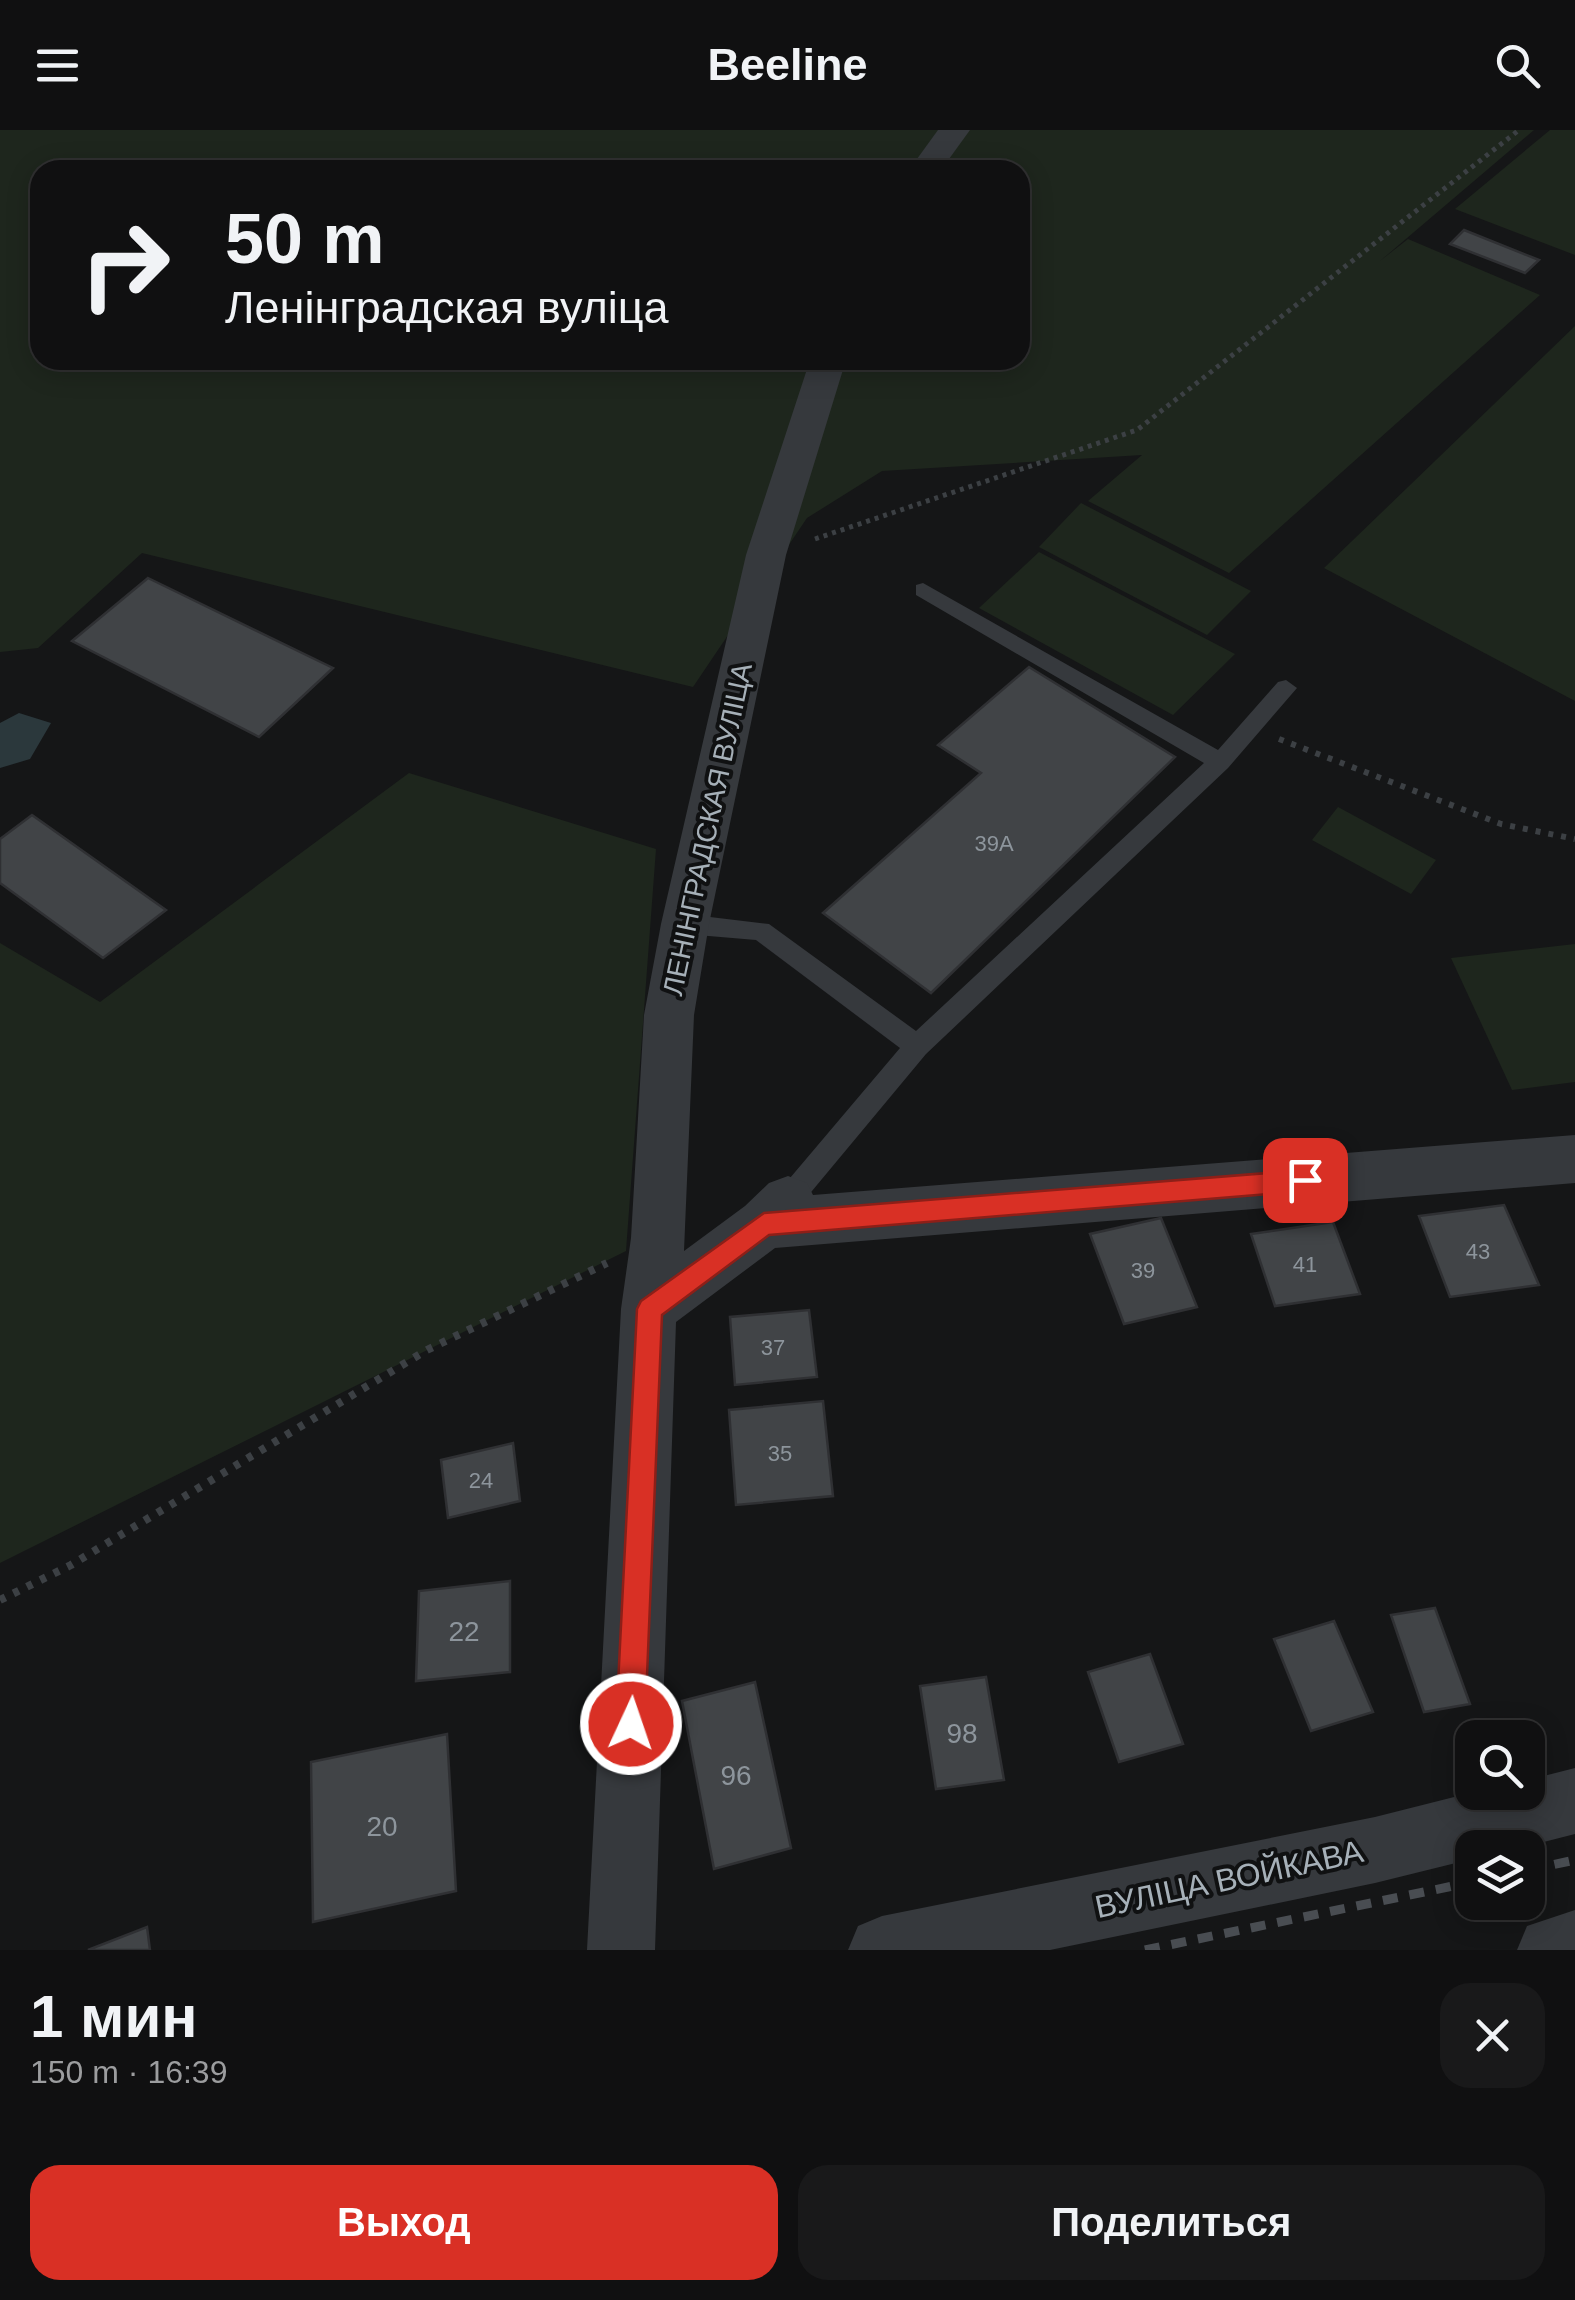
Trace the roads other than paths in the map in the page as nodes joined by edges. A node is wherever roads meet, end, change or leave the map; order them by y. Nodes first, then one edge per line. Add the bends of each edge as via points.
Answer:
1 (954, 130) edge
2 (933, 160) edge
3 (825, 370) edge
4 (923, 590) dead end
5 (1286, 688) dead end
6 (1220, 762) junction
7 (684, 924) junction
8 (917, 1046) junction
9 (1575, 1159) edge
10 (776, 1212) junction
11 (650, 1309) junction
12 (1575, 1801) edge
13 (1575, 1944) edge
14 (620, 1950) edge
15 (882, 1950) edge
16 (1551, 1950) edge

1 - 2 street
3 - 7 street, ЛЕНІНГРАДСКАЯ ВУЛІЦА via 766,555
4 - 6 lane
5 - 6 lane
6 - 8 lane
7 - 8 lane via 762,930
7 - 11 street, ЛЕНІНГРАДСКАЯ ВУЛІЦА via 668,1015
8 - 10 lane
9 - 10 street
10 - 11 street
11 - 14 street, ЛЕНІНГРАДСКАЯ ВУЛІЦА
12 - 15 street, ВУЛІЦА ВОЙКАВА via 1375,1850
13 - 16 street

